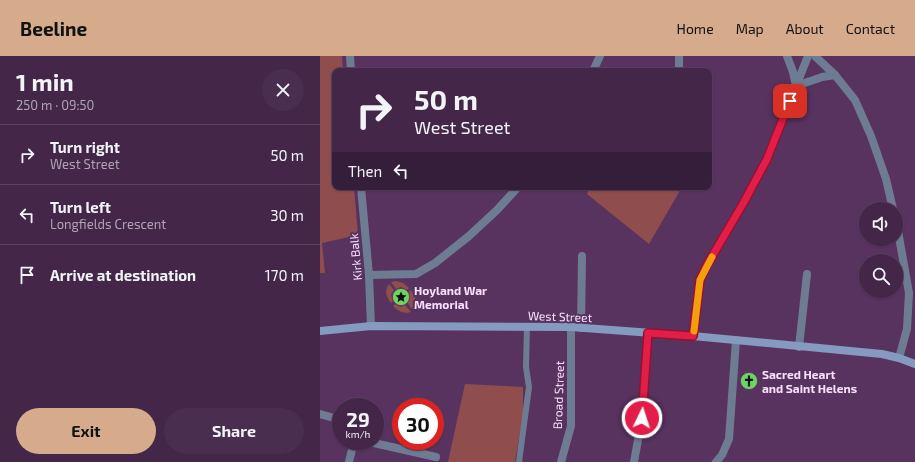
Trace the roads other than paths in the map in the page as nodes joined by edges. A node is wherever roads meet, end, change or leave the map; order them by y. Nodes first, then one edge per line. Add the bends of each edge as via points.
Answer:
1 (350, 56) edge
2 (600, 56) edge
3 (679, 56) edge
4 (787, 56) edge
5 (808, 56) edge
6 (815, 56) edge
7 (351, 68) edge
8 (594, 68) edge
9 (679, 68) edge
10 (835, 75) junction
11 (796, 86) junction
12 (361, 190) edge
13 (515, 190) edge
14 (891, 202) edge
15 (901, 246) edge
16 (582, 256) dead end
17 (807, 274) dead end
18 (369, 275) junction
19 (371, 326) junction
20 (527, 327) junction
21 (571, 327) junction
22 (581, 328) junction
23 (320, 331) edge
24 (648, 333) junction
25 (693, 336) junction
26 (736, 340) junction
27 (799, 347) junction
28 (899, 358) junction
29 (915, 364) edge
30 (320, 414) edge
31 (332, 417) edge
32 (384, 445) edge
33 (352, 450) edge
34 (436, 457) dead end
35 (350, 462) edge
36 (519, 462) edge
37 (561, 462) edge
38 (634, 462) edge
39 (716, 462) edge

1 - 7 street
2 - 8 street
3 - 9 street
4 - 11 street
5 - 11 street
6 - 10 street
10 - 11 street
10 - 14 street via 855,100 871,136
11 - 25 street via 767,159 700,280
12 - 18 street, Kirk Balk
13 - 18 street via 469,236 429,267 416,274
15 - 28 street via 909,293 908,329
16 - 22 street
17 - 27 street
18 - 19 street, Kirk Balk
19 - 20 main road, West Street
19 - 23 main road, West Street
20 - 21 main road, West Street
20 - 36 lane via 526,367 529,387
21 - 22 main road, West Street
21 - 37 street, Broad Street via 571,426
22 - 24 main road, West Street
24 - 25 main road, West Street
24 - 38 street via 642,418
25 - 26 main road, West Street
26 - 27 main road, West Street
26 - 39 street via 729,439
27 - 28 main road, West Street via 882,354
28 - 29 main road, West Street
30 - 31 street
32 - 34 street
33 - 35 street

